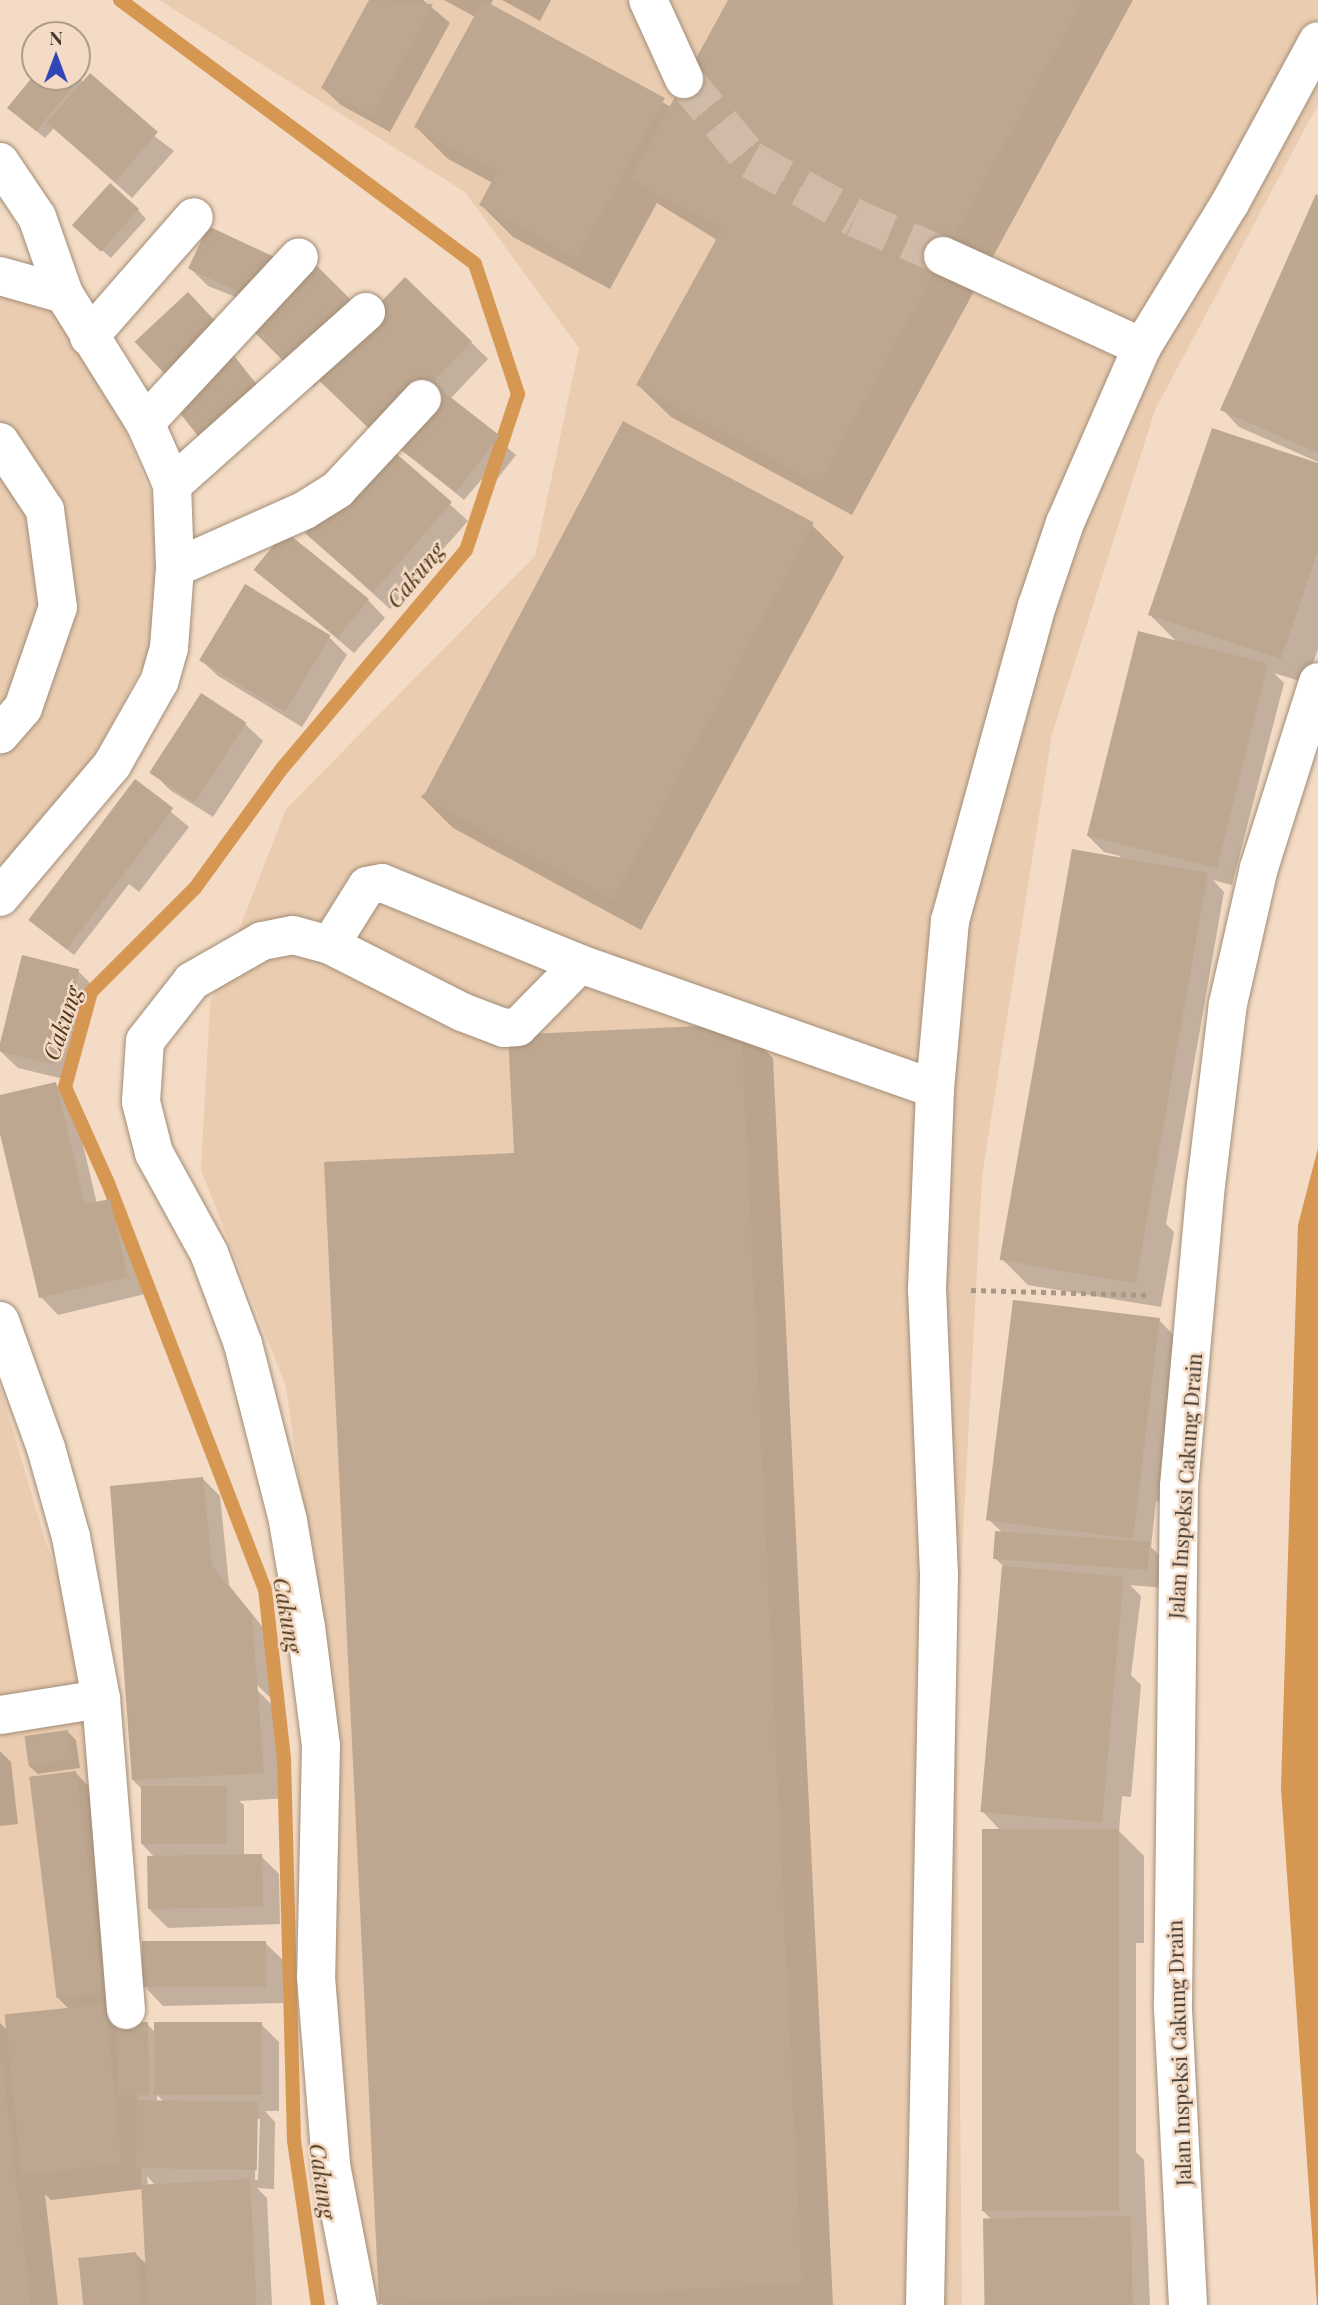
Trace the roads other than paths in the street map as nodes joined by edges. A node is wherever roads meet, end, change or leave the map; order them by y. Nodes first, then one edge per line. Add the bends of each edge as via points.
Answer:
1 (648, 0) edge
2 (1318, 41) edge
3 (684, 79) tunnel mouth
4 (0, 162) edge
5 (194, 217) dead end
6 (943, 256) tunnel mouth
7 (299, 257) dead end
8 (0, 276) edge
9 (64, 294) junction
10 (366, 312) dead end
11 (89, 337) junction
12 (1142, 347) junction
13 (422, 399) dead end
14 (145, 423) junction
15 (0, 442) edge
16 (172, 485) junction
17 (176, 568) junction
18 (1318, 682) edge
19 (0, 734) edge
20 (0, 897) edge
21 (330, 945) junction
22 (580, 964) junction
23 (935, 1089) junction
24 (0, 1321) edge
25 (101, 1699) junction
26 (0, 1715) edge
27 (126, 2010) dead end
28 (358, 2305) edge
29 (925, 2305) edge
30 (1188, 2305) edge

1 - 3 street
2 - 12 street via 1230,203
4 - 9 street via 37,217
5 - 11 street
6 - 12 street
7 - 14 street
8 - 9 street
9 - 11 street
10 - 16 street
11 - 14 street
12 - 23 street via 1065,523 1037,606 950,921
13 - 17 street via 338,489 306,510
14 - 16 street
15 - 19 street via 45,510 58,607 23,708
16 - 17 street
17 - 20 street via 169,648 159,682 112,765
18 - 30 street, Jalan Inspeksi Cakung Drain via 1262,856 1228,1004 1179,1486 1173,2004
21 - 22 street via 462,1012 504,1028 518,1027
21 - 22 street via 367,886 382,883
21 - 28 street via 293,935 262,942 192,981 145,1041 141,1102 153,1153 209,1253 243,1344 288,1521 321,1746 316,1977 331,2165
22 - 23 street
23 - 29 street via 927,1289 939,1575
24 - 25 street via 65,1507
25 - 26 street
25 - 27 street

